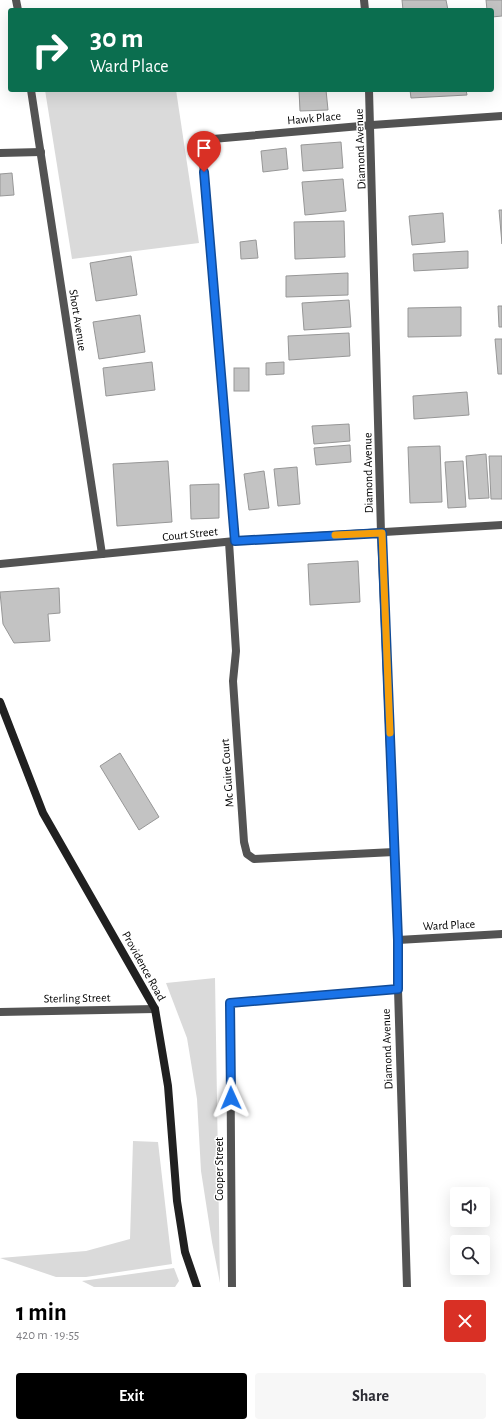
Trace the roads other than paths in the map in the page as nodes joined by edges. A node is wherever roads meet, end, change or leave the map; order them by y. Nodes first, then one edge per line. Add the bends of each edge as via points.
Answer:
1 (31, 92) edge
2 (370, 92) edge
3 (502, 116) edge
4 (372, 125) junction
5 (201, 140) joint
6 (41, 152) junction
7 (0, 153) edge
8 (502, 525) edge
9 (382, 533) junction
10 (232, 542) junction
11 (102, 554) junction
12 (0, 564) edge
13 (1, 705) edge
14 (394, 852) junction
15 (502, 934) edge
16 (398, 940) junction
17 (398, 989) junction
18 (155, 1008) junction
19 (0, 1012) edge
20 (197, 1287) edge
21 (232, 1287) edge
22 (407, 1287) edge

1 - 6 street, Short Avenue
2 - 4 street, Diamond Avenue
3 - 4 street, Hawk Place
4 - 5 street, Hawk Place
4 - 9 street, Diamond Avenue
5 - 10 street, Mc Guire Court
6 - 7 street
6 - 11 street, Short Avenue
8 - 9 street, Court Street
9 - 10 street, Court Street
9 - 14 street, Diamond Avenue
10 - 11 street, Court Street
10 - 14 street, Mc Guire Court via 236,652 233,682 244,842 247,854 254,859
11 - 12 street, Court Street
13 - 18 main road, Providence Road via 43,813
14 - 16 street, Diamond Avenue
15 - 16 street, Ward Place
16 - 17 street, Diamond Avenue
17 - 21 street, Cooper Street via 230,1003
17 - 22 street, Diamond Avenue
18 - 19 street, Sterling Street
18 - 20 main road, Providence Road via 168,1086 177,1201 185,1252

